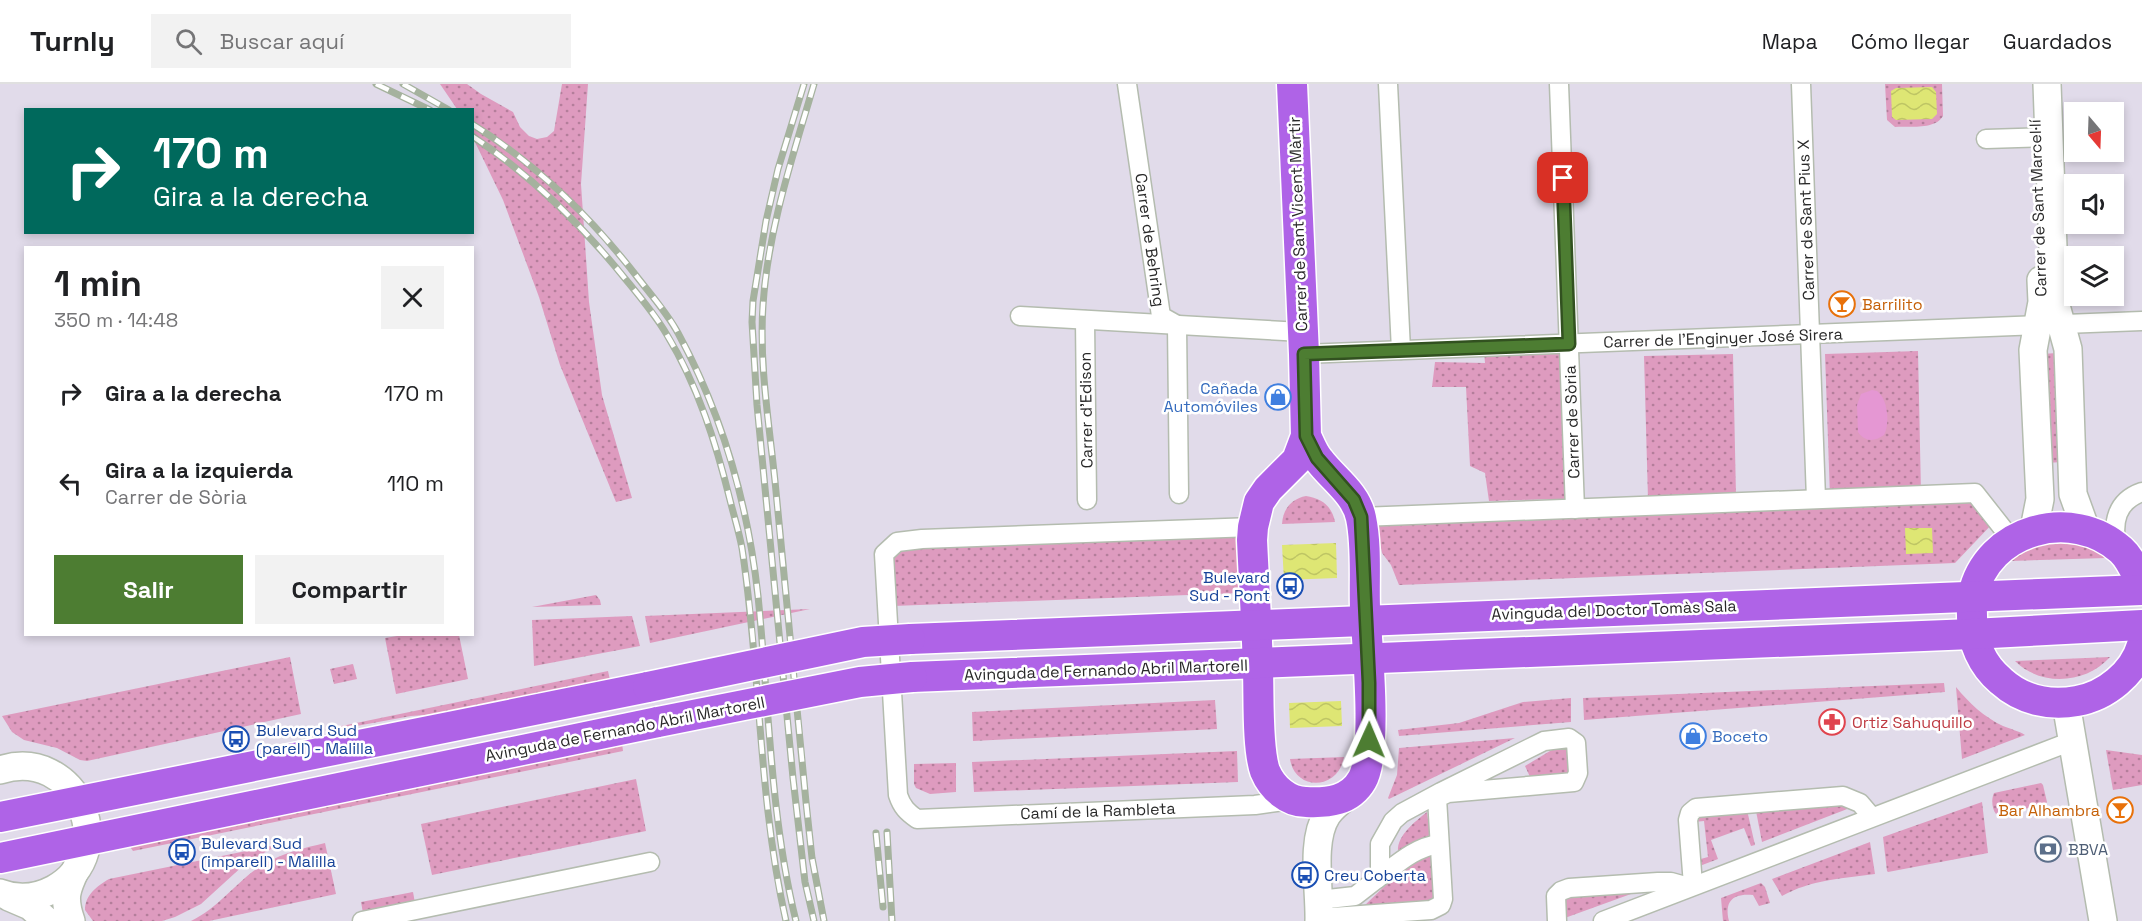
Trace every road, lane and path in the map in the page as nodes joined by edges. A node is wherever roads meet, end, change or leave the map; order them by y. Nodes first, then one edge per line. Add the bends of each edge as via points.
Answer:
1 (1127, 84) edge
2 (1293, 84) edge
3 (1388, 84) edge
4 (1559, 84) edge
5 (1801, 84) edge
6 (2032, 84) edge
7 (2046, 84) edge
8 (2042, 137) junction
9 (1986, 139) dead end
10 (1020, 316) dead end
11 (1085, 320) junction
12 (2142, 321) edge
13 (1177, 325) junction
14 (2049, 325) junction
15 (1810, 334) junction
16 (1303, 343) junction
17 (1569, 344) junction
18 (1401, 350) junction
19 (1306, 436) junction
20 (2072, 475) junction
21 (2039, 476) junction
22 (2142, 492) edge
23 (1179, 494) dead end
24 (1816, 499) junction
25 (1087, 500) dead end
26 (1575, 509) junction
27 (1256, 514) junction
28 (1360, 515) junction
29 (2086, 530) junction
30 (2023, 535) junction
31 (2116, 547) junction
32 (2142, 585) edge
33 (2142, 590) edge
34 (1972, 597) junction
35 (1366, 620) junction
36 (1256, 624) junction
37 (2142, 625) edge
38 (1972, 634) junction
39 (2142, 645) edge
40 (1368, 658) junction
41 (1258, 664) junction
42 (2066, 703) junction
43 (2072, 741) junction
44 (6, 763) edge
45 (1351, 793) junction
46 (79, 800) junction
47 (1291, 800) junction
48 (0, 817) edge
49 (1872, 817) junction
50 (87, 840) junction
51 (1318, 841) junction
52 (1439, 844) junction
53 (0, 858) edge
54 (650, 862) dead end
55 (76, 869) junction
56 (1377, 879) junction
57 (1691, 886) junction
58 (2, 894) edge
59 (1319, 915) edge
60 (46, 921) edge
61 (71, 921) edge
62 (362, 921) edge
63 (1557, 921) edge
64 (1603, 921) edge
65 (2103, 921) edge

1 - 13 street, Carrer de Behring via 1161,316
2 - 16 main road, Carrer de Sant Vicent Màrtir
3 - 18 street
4 - 17 street, Carrer de Sòria
5 - 15 street, Carrer de Sant Pius X
6 - 8 street, Carrer de Sant Marcel·lí
7 - 8 street, Carrer de Sant Marcel·lí
8 - 9 street
8 - 14 street, Carrer de Sant Marcel·lí via 2055,302
10 - 11 street, Carrer de l'Enginyer José Sirera
11 - 13 street, Carrer de l'Enginyer José Sirera
11 - 25 street, Carrer d'Edison
12 - 14 street, Carrer de l'Enginyer José Sirera
13 - 16 street, Carrer de l'Enginyer José Sirera
13 - 23 street, Carrer de Behring
14 - 15 street, Carrer de l'Enginyer José Sirera
14 - 20 street, Carrer de Sant Marcel·lí via 2068,349
14 - 21 street, Carrer de Sant Marcel·lí via 2033,350
15 - 17 street, Carrer de l'Enginyer José Sirera
15 - 24 street, Carrer de Sant Pius X
16 - 18 street, Carrer de l'Enginyer José Sirera
16 - 19 main road, Carrer de Sant Vicent Màrtir
17 - 18 street, Carrer de l'Enginyer José Sirera
17 - 26 street, Carrer de Sòria
19 - 27 main road, Carrer de Sant Vicent Màrtir via 1297,460 1268,489
19 - 28 main road, Carrer de Sant Vicent Màrtir via 1317,458 1354,500
20 - 21 street via 2055,485
20 - 29 street, Carrer de Sant Marcel·lí via 2073,494
21 - 30 street, Carrer de Sant Marcel·lí via 2040,499
22 - 31 street via 2130,499 2115,519
24 - 26 street
24 - 30 street via 1975,493
26 - 28 street
27 - 28 main road via 1290,483 1306,477 1319,479 1340,493
27 - 36 main road
27 - 47 street, Camí de la Rambleta via 897,542 884,554 898,795 906,811 917,819 1255,805
28 - 35 main road
29 - 30 main road via 2061,526
29 - 31 main road
30 - 34 main road via 1996,553 1983,569
31 - 32 main road via 2129,560
33 - 34 main road, Avinguda del Doctor Tomàs Sala
34 - 35 main road, Avinguda del Doctor Tomàs Sala
34 - 38 main road
35 - 36 main road, Avinguda del Doctor Tomàs Sala
35 - 40 main road
36 - 41 main road
36 - 46 main road, bridge via 863,642
37 - 38 main road
38 - 40 main road
38 - 42 main road via 1982,659 2008,688 2045,703
39 - 42 main road via 2135,662 2117,682 2102,693
40 - 41 main road, Avinguda de Fernando Abril Martorell
40 - 45 main road via 1368,766
41 - 47 main road via 1265,770 1271,783
41 - 50 main road, Avinguda de Fernando Abril Martorell, bridge via 860,682
42 - 43 street
43 - 49 street
43 - 65 street
44 - 46 street via 38,768 58,777
45 - 47 main road via 1321,802
45 - 51 street via 1328,813
46 - 48 main road
46 - 50 street
47 - 51 street
49 - 57 street
49 - 57 street via 1860,803 1843,795 1696,808 1688,820
50 - 53 main road, Avinguda de Fernando Abril Martorell
50 - 55 street
51 - 59 street
52 - 56 street via 1410,855
52 - 56 street via 1437,798 1574,782 1578,773 1576,743 1569,738 1544,741 1402,813 1380,844
52 - 59 street via 1443,900 1437,908
54 - 62 street
55 - 58 street via 48,892 22,898
55 - 61 street via 65,897
56 - 59 street
57 - 63 street via 1658,882 1569,888 1556,896
57 - 64 street
58 - 60 street via 30,906

